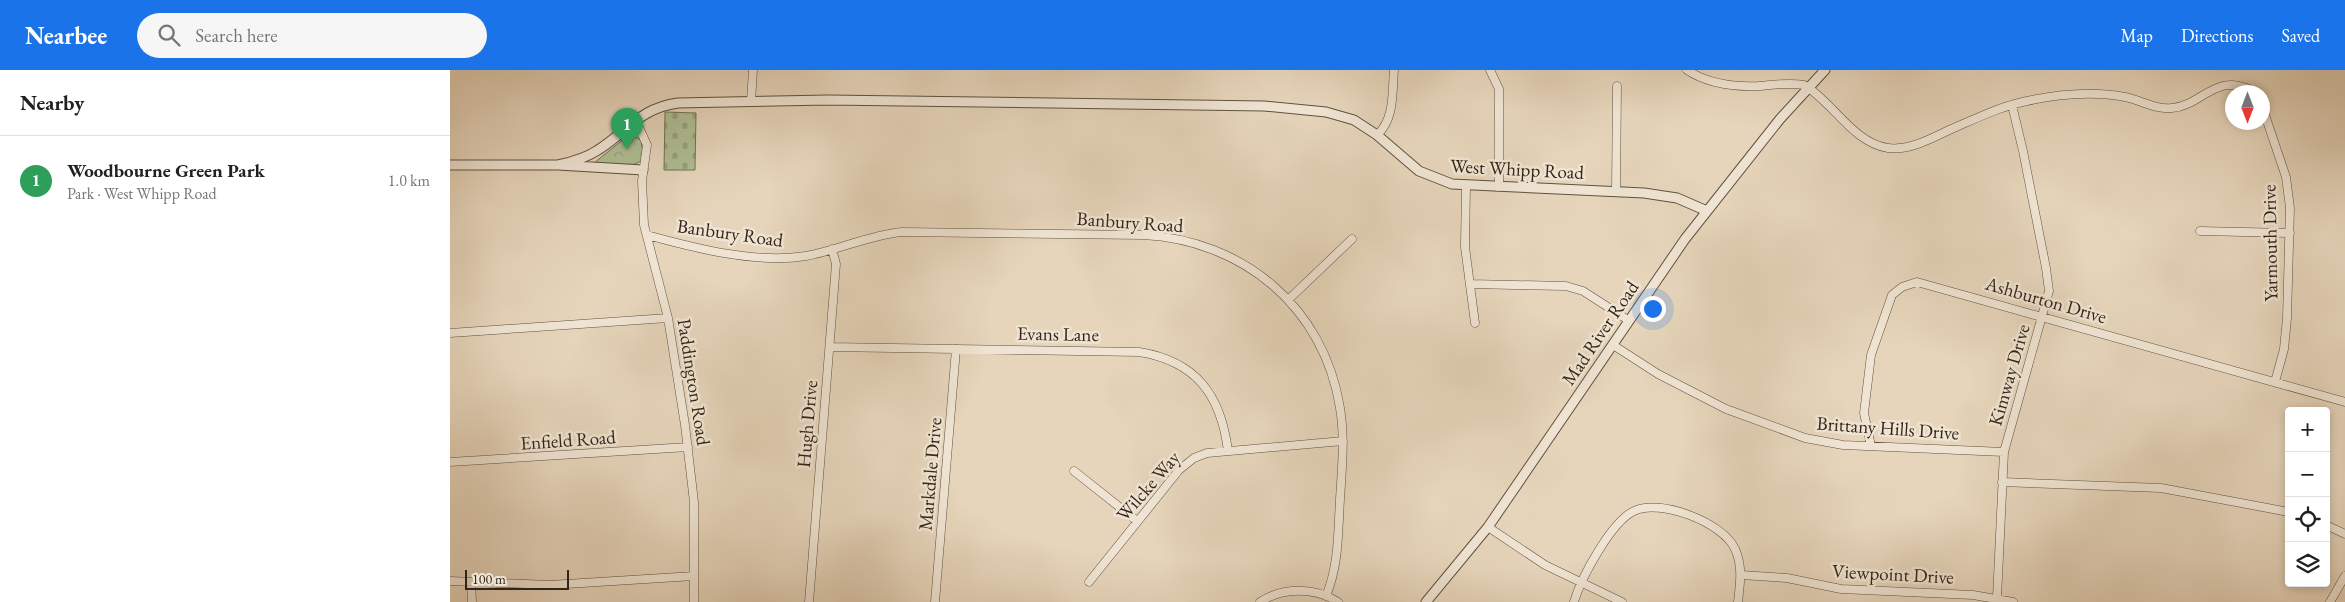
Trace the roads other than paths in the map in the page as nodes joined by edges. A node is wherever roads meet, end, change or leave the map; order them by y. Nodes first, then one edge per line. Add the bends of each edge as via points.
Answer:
1 (753, 70) edge
2 (1394, 70) edge
3 (1490, 70) edge
4 (1687, 70) edge
5 (1825, 70) edge
6 (2245, 85) edge
7 (1617, 86) dead end
8 (1807, 87) junction
9 (751, 101) junction
10 (2012, 105) junction
11 (635, 119) junction
12 (2270, 130) edge
13 (1377, 135) junction
14 (450, 165) edge
15 (558, 165) junction
16 (643, 170) junction
17 (1466, 186) junction
18 (1499, 187) junction
19 (1616, 191) junction
20 (1707, 211) junction
21 (2200, 231) dead end
22 (2290, 232) junction
23 (646, 235) junction
24 (1352, 239) dead end
25 (832, 250) junction
26 (1470, 284) junction
27 (1288, 300) junction
28 (2042, 316) junction
29 (668, 318) junction
30 (1628, 320) junction
31 (1475, 323) dead end
32 (450, 333) edge
33 (1613, 345) junction
34 (830, 347) junction
35 (956, 349) junction
36 (2275, 382) junction
37 (2345, 402) edge
38 (1343, 441) junction
39 (1871, 446) junction
40 (688, 447) junction
41 (1228, 451) junction
42 (2004, 452) junction
43 (450, 462) edge
44 (1074, 471) dead end
45 (2002, 482) junction
46 (2285, 511) edge
47 (1137, 521) junction
48 (1488, 527) junction
49 (2330, 527) edge
50 (2345, 534) edge
51 (694, 576) junction
52 (1741, 576) junction
53 (2345, 576) edge
54 (450, 581) edge
55 (1089, 582) dead end
56 (471, 583) junction
57 (1581, 583) junction
58 (1326, 596) junction
59 (1997, 598) junction
60 (472, 602) edge
61 (694, 602) edge
62 (808, 602) edge
63 (935, 602) edge
64 (1260, 602) edge
65 (1338, 602) edge
66 (1426, 602) edge
67 (1574, 602) edge
68 (1622, 602) edge
69 (1738, 602) edge
70 (2013, 602) edge
71 (2330, 602) edge

1 - 9 street
2 - 13 street via 1390,115
3 - 18 street via 1499,89
4 - 8 street via 1707,81 1722,84 1757,86 1791,83
5 - 8 street, Mad River Road
6 - 10 street via 2219,81 2184,105 2170,108 2101,94 2044,97
7 - 19 street
8 - 10 street via 1865,138 1889,148 1916,144
8 - 20 street, Mad River Road
9 - 11 street, West Whipp Road via 668,104
9 - 13 street, West Whipp Road via 1264,106 1345,116
10 - 28 street, Kimway Drive via 2048,282 2048,299
11 - 15 street, West Whipp Road via 598,150 571,163
11 - 16 street via 647,146
12 - 22 street, Yarmouth Drive via 2286,177
13 - 17 street, West Whipp Road via 1419,172 1440,181
14 - 15 street
15 - 16 street
16 - 23 street, Paddington Road via 641,201
17 - 18 street, West Whipp Road
17 - 26 street
18 - 19 street, West Whipp Road
19 - 20 street, West Whipp Road via 1677,198
20 - 30 street, Mad River Road
21 - 22 street
22 - 36 street, Yarmouth Drive via 2288,318
23 - 25 street, Banbury Road via 700,248 756,256 790,258
23 - 29 street, Paddington Road
24 - 27 street
25 - 27 street, Banbury Road via 876,236 902,232 1161,236 1227,255 1256,272
25 - 34 street, Hugh Drive via 836,264
26 - 30 street via 1566,286 1583,291
26 - 31 street
27 - 38 street, Banbury Road via 1317,340 1331,372 1340,408
28 - 36 street, Ashburton Drive
28 - 39 street, Ashburton Drive via 1924,283 1908,284 1897,290 1887,306 1868,364 1864,413
28 - 42 street, Kimway Drive
29 - 32 street
29 - 40 street, Paddington Road
30 - 33 street, Mad River Road
33 - 39 street, Brittany Hills Drive via 1658,374 1734,412 1805,438 1833,444
33 - 48 street, Mad River Road
34 - 35 street, Evans Lane
34 - 62 street, Hugh Drive
35 - 41 street, Evans Lane via 1139,352 1169,360 1196,377 1214,400 1223,419
35 - 63 street, Markdale Drive
36 - 37 street, Ashburton Drive
38 - 41 street, Wilcke Way
38 - 58 street, Banbury Road via 1337,554
39 - 42 street, Brittany Hills Drive
40 - 43 street, Enfield Road
40 - 51 street, Paddington Road via 694,502
41 - 47 street, Wilcke Way via 1202,454 1187,462
42 - 45 street, Kimway Drive
44 - 47 street
45 - 46 street via 2161,488
45 - 59 street, Kimway Drive
47 - 55 street, Wilcke Way
48 - 57 street via 1545,565
48 - 66 street, Mad River Road
49 - 50 street
51 - 56 street via 550,585
51 - 61 street, Paddington Road
52 - 57 street via 1735,547 1719,530 1695,518 1652,506 1623,518
52 - 59 street, Viewpoint Drive via 1787,578 1841,589
52 - 69 street
53 - 71 street
54 - 56 street
56 - 60 street
57 - 67 street
57 - 68 street
58 - 64 street via 1293,591
58 - 65 street
59 - 70 street, Viewpoint Drive

